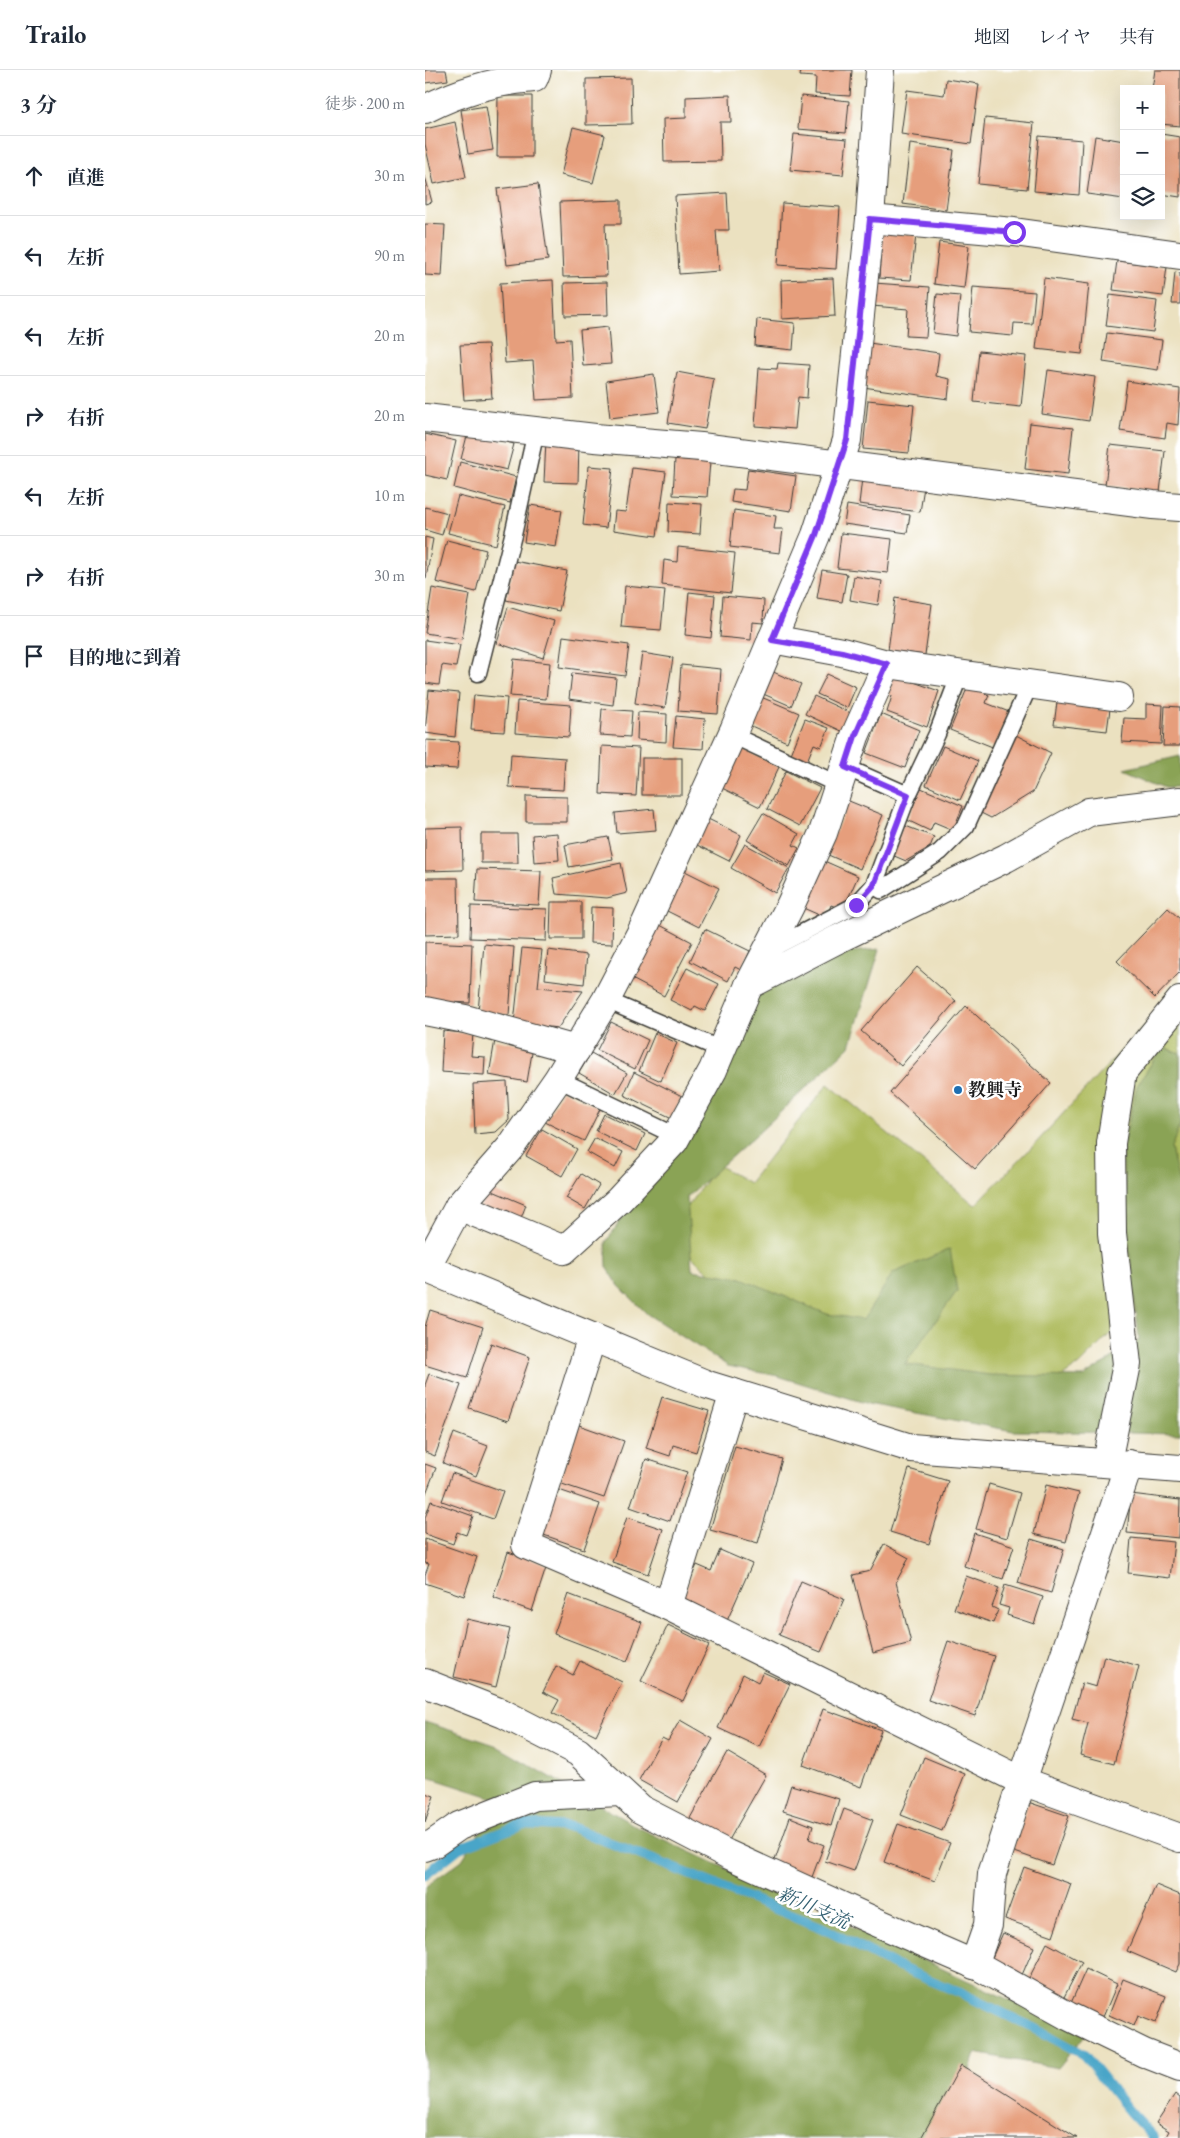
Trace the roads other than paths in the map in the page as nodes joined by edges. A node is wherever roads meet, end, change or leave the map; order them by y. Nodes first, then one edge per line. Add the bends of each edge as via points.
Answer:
1 (537, 70) edge
2 (880, 70) edge
3 (425, 109) edge
4 (870, 219) junction
5 (1180, 255) edge
6 (425, 418) edge
7 (536, 431) junction
8 (839, 465) junction
9 (1180, 506) edge
10 (772, 640) junction
11 (887, 664) junction
12 (478, 673) dead end
13 (960, 674) junction
14 (1030, 684) junction
15 (1119, 697) dead end
16 (732, 735) junction
17 (842, 776) junction
18 (908, 795) junction
19 (1180, 801) edge
20 (874, 885) junction
21 (767, 950) junction
22 (749, 985) junction
23 (606, 1000) junction
24 (1180, 1001) edge
25 (425, 1011) edge
26 (576, 1050) junction
27 (721, 1050) junction
28 (558, 1079) junction
29 (676, 1136) junction
30 (459, 1206) junction
31 (425, 1268) edge
32 (592, 1337) junction
33 (734, 1393) junction
34 (1118, 1463) junction
35 (1180, 1469) edge
36 (668, 1606) junction
37 (425, 1683) edge
38 (1022, 1780) junction
39 (621, 1792) junction
40 (1180, 1838) edge
41 (425, 1847) edge
42 (974, 1965) junction
43 (1180, 2067) edge

1 - 3 street via 534,78 504,80 453,95
2 - 4 street
4 - 5 street via 1014,232
4 - 8 street via 847,440
6 - 7 street
7 - 8 street
7 - 12 lane
8 - 9 street via 1153,506
8 - 10 street via 816,535
10 - 11 street via 842,652
10 - 16 street
11 - 13 street
11 - 17 street via 855,736
13 - 14 street
13 - 18 lane via 937,734
14 - 15 street
14 - 20 lane via 966,826 940,852 911,871 881,890
16 - 17 lane
16 - 23 street via 645,926
17 - 18 lane
17 - 21 street via 823,833
18 - 20 lane
19 - 22 street via 1089,812 1005,858
20 - 21 lane via 856,905
21 - 22 street
22 - 27 street
23 - 26 street
23 - 27 lane
24 - 34 street via 1122,1072 1111,1143 1113,1233 1127,1364
25 - 26 street
26 - 28 street
27 - 29 street
28 - 29 lane
28 - 30 street via 510,1148
29 - 30 street via 619,1200 564,1250
30 - 31 street
31 - 32 street
32 - 33 street
32 - 36 street via 526,1545
33 - 34 street via 911,1448
33 - 36 street
34 - 35 street
34 - 38 street
36 - 38 street
37 - 39 street via 504,1714 578,1752
38 - 40 street
38 - 42 street via 992,1874 988,1925
39 - 41 street via 535,1796 459,1826
39 - 42 street via 640,1809 727,1854
42 - 43 street via 1069,2016

